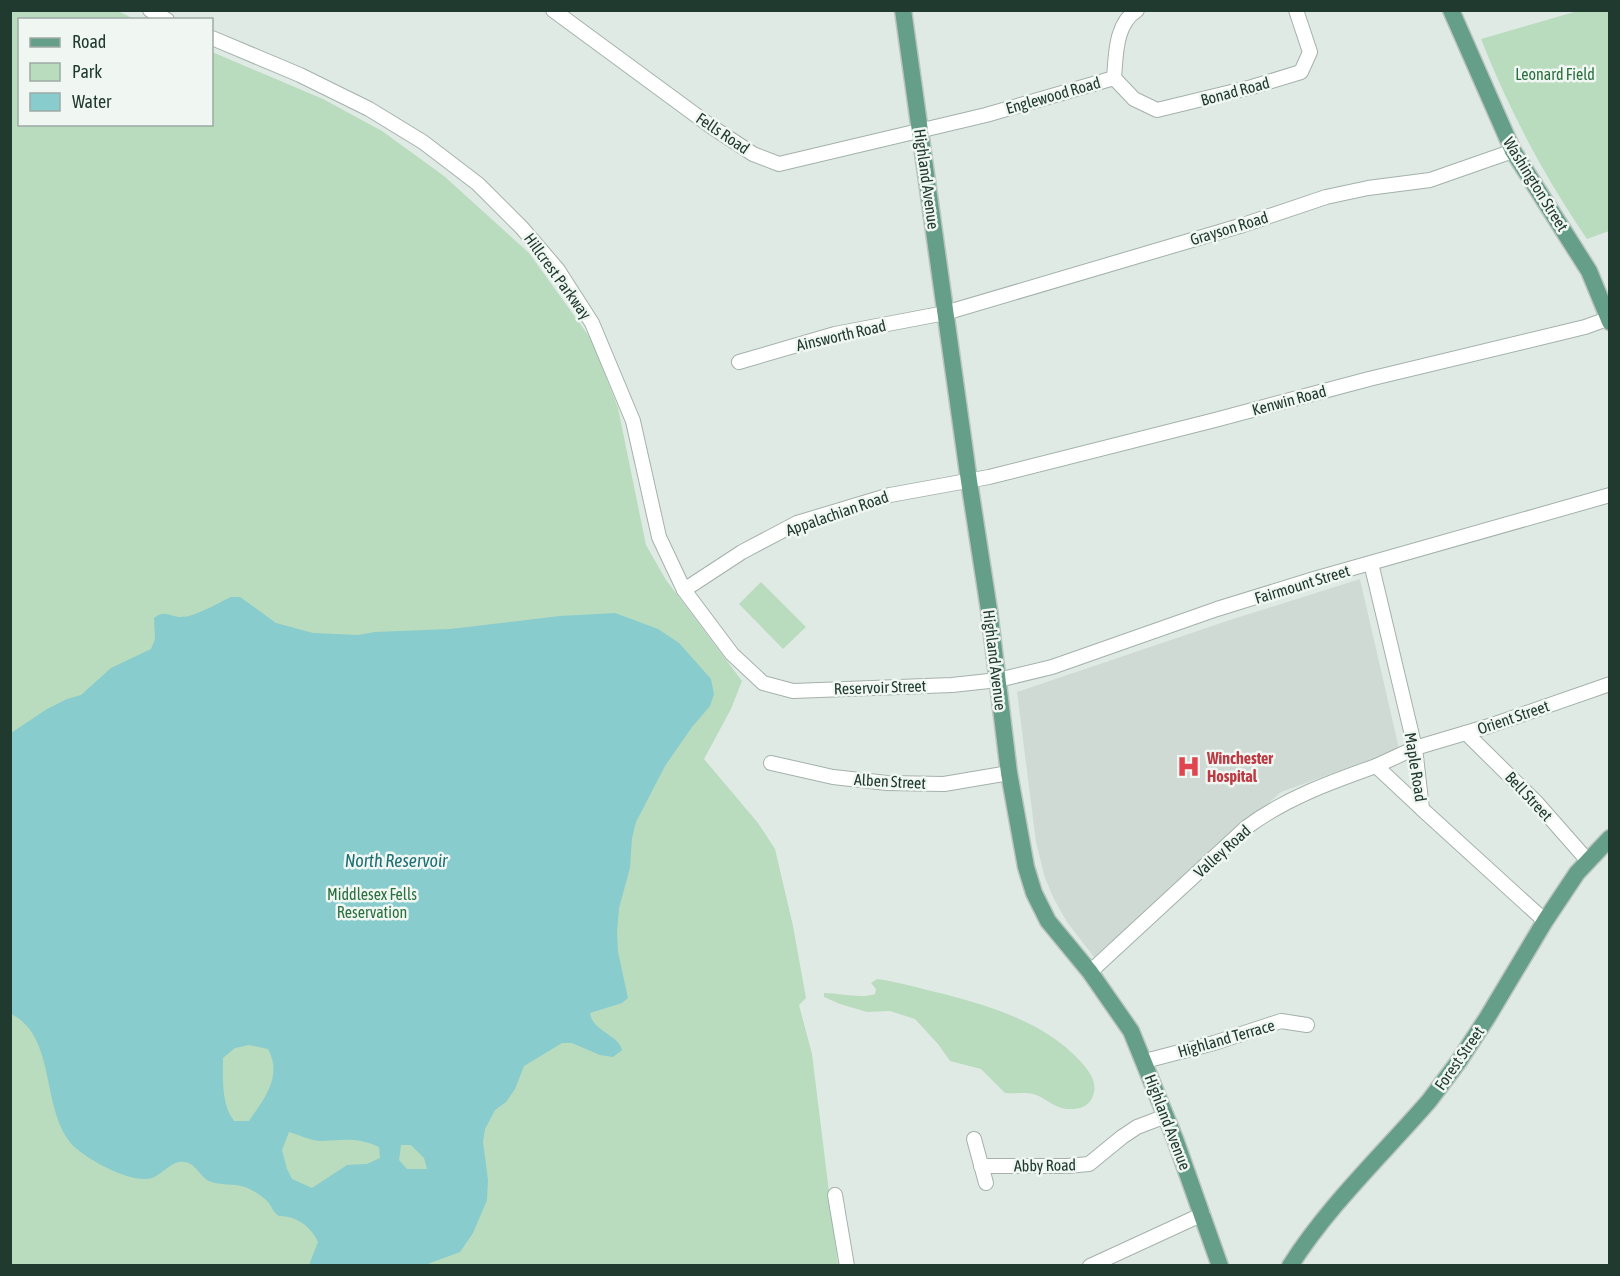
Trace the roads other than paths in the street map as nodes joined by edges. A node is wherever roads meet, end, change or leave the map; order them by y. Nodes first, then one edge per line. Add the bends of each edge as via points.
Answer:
1 (150, 10) edge
2 (553, 10) edge
3 (903, 10) edge
4 (1137, 10) edge
5 (1296, 10) edge
6 (1451, 10) edge
7 (164, 18) edge
8 (213, 38) edge
9 (1114, 78) junction
10 (920, 131) junction
11 (1513, 151) junction
12 (945, 313) junction
13 (1609, 319) edge
14 (739, 362) dead end
15 (969, 481) junction
16 (1610, 495) edge
17 (1371, 564) junction
18 (684, 590) junction
19 (998, 680) junction
20 (763, 683) joint
21 (1610, 684) edge
22 (1466, 733) junction
23 (1415, 748) junction
24 (771, 763) dead end
25 (1376, 766) junction
26 (1009, 773) junction
27 (1422, 809) junction
28 (1610, 838) edge
29 (1588, 861) junction
30 (1545, 921) junction
31 (1090, 972) junction
32 (1307, 1025) dead end
33 (1145, 1060) junction
34 (1166, 1116) junction
35 (974, 1139) dead end
36 (981, 1166) junction
37 (986, 1184) dead end
38 (834, 1195) dead end
39 (1203, 1214) junction
40 (847, 1266) edge
41 (1090, 1266) edge
42 (1220, 1266) edge
43 (1290, 1266) edge

1 - 7 street
2 - 10 street, Fells Road via 712,127 753,154 779,164
3 - 10 main road, Highland Avenue
4 - 9 street, Englewood Road via 1128,16 1117,41
5 - 9 street, Bonad Road via 1310,52 1301,72 1157,110 1134,99
6 - 11 main road, Washington Street
8 - 18 street, Hillcrest Parkway via 369,109 423,142 478,184 558,270 592,323 633,421 659,537
9 - 10 street, Englewood Road
10 - 12 main road, Highland Avenue
11 - 12 street, Grayson Road via 1430,180 1326,197
11 - 13 main road, Washington Street via 1589,271
12 - 14 street, Ainsworth Road via 835,334
12 - 15 main road, Highland Avenue
13 - 15 street, Kenwin Road
15 - 18 street, Appalachian Road via 890,495 797,523 742,552
15 - 19 main road, Highland Avenue
16 - 17 street, Fairmount Street
17 - 19 street, Fairmount Street via 1228,606 1052,667
17 - 23 street, Maple Road
18 - 20 street, Hillcrest Parkway via 732,654
19 - 20 street, Reservoir Street via 793,691
19 - 26 main road, Highland Avenue
21 - 22 street, Orient Street
22 - 23 street, Orient Street
22 - 29 street, Bell Street via 1537,803
23 - 25 street, Valley Road
23 - 27 street, Maple Road
24 - 26 street, Alben Street via 833,777 886,783 944,784
25 - 27 street
25 - 31 street, Valley Road via 1295,797 1266,813
26 - 31 main road, Highland Avenue via 1034,893 1048,921
27 - 30 street, Maple Road
28 - 29 main road, Forest Street
29 - 30 main road, Forest Street
30 - 43 main road, Forest Street via 1446,1078 1330,1211
31 - 33 main road, Highland Avenue via 1131,1031
32 - 33 street, Highland Terrace via 1281,1022
33 - 34 main road, Highland Avenue
34 - 36 street, Abby Road via 1130,1132 1089,1164
34 - 39 main road, Highland Avenue
35 - 36 street
36 - 37 street
38 - 40 street
39 - 41 street
39 - 42 main road, Highland Avenue

